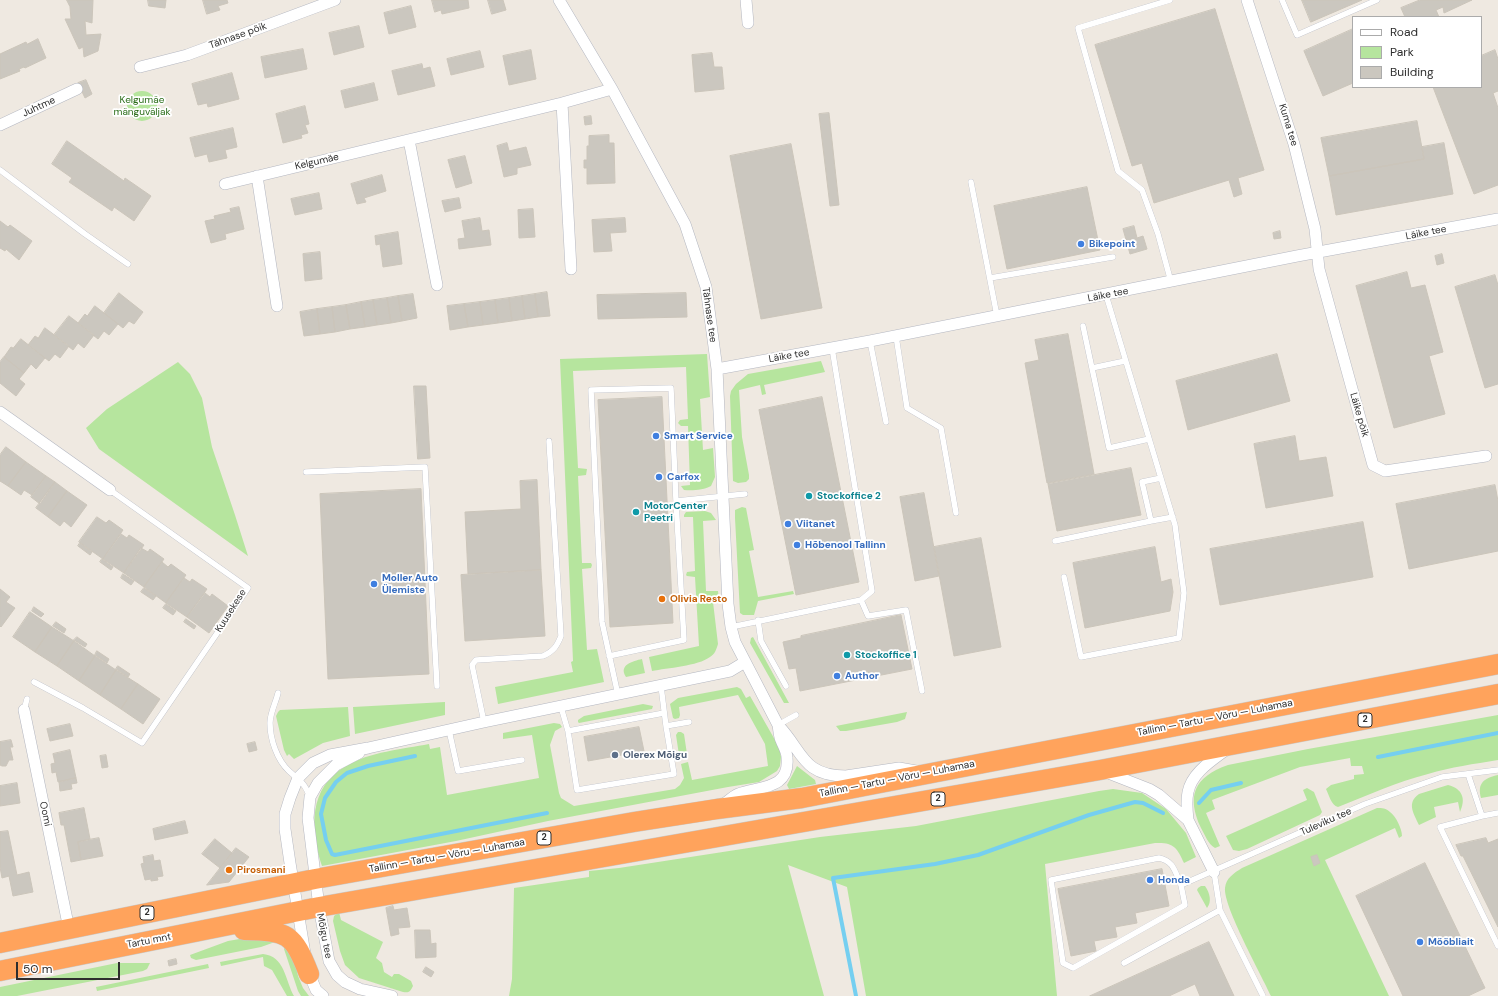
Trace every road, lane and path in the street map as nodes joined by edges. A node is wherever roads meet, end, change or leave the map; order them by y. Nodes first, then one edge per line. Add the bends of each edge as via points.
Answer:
1 (335, 0) edge
2 (559, 0) edge
3 (746, 0) edge
4 (1170, 0) edge
5 (1247, 0) edge
6 (1282, 0) edge
7 (1376, 0) edge
8 (748, 23) dead end
9 (140, 67) dead end
10 (612, 88) junction
11 (77, 89) dead end
12 (562, 103) junction
13 (0, 125) edge
14 (410, 140) junction
15 (0, 170) edge
16 (257, 176) junction
17 (971, 182) dead end
18 (225, 184) dead end
19 (1498, 219) edge
20 (1318, 253) junction
21 (1113, 257) dead end
22 (128, 264) dead end
23 (572, 269) dead end
24 (990, 278) junction
25 (1171, 282) junction
26 (437, 285) dead end
27 (1106, 295) junction
28 (277, 306) dead end
29 (998, 316) junction
30 (1083, 326) dead end
31 (896, 336) junction
32 (870, 341) junction
33 (832, 348) junction
34 (1126, 361) junction
35 (1092, 368) junction
36 (717, 369) junction
37 (0, 412) edge
38 (886, 422) dead end
39 (1149, 439) junction
40 (549, 441) dead end
41 (1486, 456) dead end
42 (306, 472) dead end
43 (1161, 478) junction
44 (110, 490) joint
45 (745, 494) dead end
46 (724, 496) junction
47 (676, 501) junction
48 (956, 513) dead end
49 (1173, 517) junction
50 (1151, 521) junction
51 (1055, 541) dead end
52 (1064, 577) dead end
53 (861, 600) junction
54 (758, 620) junction
55 (731, 627) junction
56 (610, 656) junction
57 (745, 662) junction
58 (1498, 664) edge
59 (34, 682) dead end
60 (437, 686) dead end
61 (661, 686) junction
62 (786, 686) dead end
63 (922, 691) dead end
64 (278, 693) dead end
65 (1498, 694) edge
66 (618, 695) junction
67 (27, 699) dead end
68 (561, 707) junction
69 (24, 710) joint
70 (664, 713) junction
71 (796, 715) dead end
72 (484, 722) junction
73 (689, 722) dead end
74 (778, 725) junction
75 (666, 726) junction
76 (450, 730) junction
77 (568, 731) junction
78 (1232, 746) junction
79 (368, 748) junction
80 (522, 760) dead end
81 (1100, 770) junction
82 (1498, 770) edge
83 (925, 773) junction
84 (1468, 774) junction
85 (298, 778) junction
86 (310, 797) junction
87 (717, 809) junction
88 (1498, 813) edge
89 (1482, 816) junction
90 (1188, 820) junction
91 (1214, 872) junction
92 (315, 879) junction
93 (293, 884) junction
94 (1181, 885) junction
95 (319, 907) junction
96 (1220, 910) junction
97 (298, 911) junction
98 (69, 929) junction
99 (210, 929) junction
100 (0, 943) edge
101 (1498, 946) edge
102 (1124, 963) dead end
103 (0, 971) edge
104 (309, 974) junction
105 (323, 996) edge
106 (392, 996) edge
107 (1263, 996) edge

1 - 9 street, Tähnase põik via 187,55
2 - 10 street, Tähnase tee
3 - 8 street
4 - 25 lane via 1078,28 1118,171 1142,190 1158,234
5 - 20 street, Kuma tee via 1294,144 1315,229
6 - 7 lane via 1297,35
10 - 12 street, Kelgumäe
10 - 36 street, Tähnase tee via 685,224 706,286
11 - 13 street, Juhtme
12 - 14 street, Kelgumäe
12 - 23 street
14 - 16 street, Kelgumäe
14 - 26 street
15 - 22 lane
16 - 18 street, Kelgumäe
16 - 28 street
17 - 24 lane
19 - 20 street, Läike tee
20 - 25 street, Läike tee
20 - 41 street, Läike põik via 1319,269 1373,465 1385,471
21 - 24 lane
24 - 29 lane
25 - 27 street, Läike tee
27 - 29 street, Läike tee
27 - 34 lane
29 - 31 street, Läike tee
30 - 35 lane
31 - 32 street, Läike tee
31 - 48 lane via 907,408 941,428
32 - 33 street, Läike tee
32 - 38 lane
33 - 36 street, Läike tee
33 - 53 lane via 872,591
34 - 35 lane
34 - 39 lane
35 - 39 lane via 1109,448
36 - 46 street, Tähnase tee
37 - 44 street, Kuusekese
39 - 43 lane
40 - 72 lane via 561,636 552,652 543,656 476,660 472,665
42 - 60 lane via 424,467
43 - 49 lane
43 - 50 lane via 1142,482
44 - 59 lane, Kuusekese via 248,588 142,743
45 - 46 lane
46 - 47 lane
46 - 55 street, Tähnase tee
47 - 56 lane via 684,640
47 - 56 lane via 671,388 591,390 602,622
49 - 50 lane
49 - 52 lane via 1184,593 1179,638 1081,657
50 - 51 lane
53 - 54 lane
53 - 63 lane via 868,616 906,610
54 - 55 lane
54 - 62 lane via 761,641
55 - 57 street, Tähnase tee
56 - 66 lane
57 - 61 street via 730,671
57 - 74 street, Tähnase tee
58 - 83 highway, Tallinn — Tartu — Võru — Luhamaa / 2
61 - 66 street
61 - 70 lane
64 - 85 lane via 270,722 273,742 288,770
65 - 78 highway, 2
66 - 68 street
67 - 69 lane, Oomi
68 - 72 street
68 - 77 lane
69 - 98 street, Oomi
70 - 75 lane
70 - 77 lane
71 - 74 lane
72 - 76 street
73 - 75 lane
74 - 83 street via 807,764 820,772 846,776 899,768
74 - 87 street via 787,758 786,772 781,779 774,785 738,794
75 - 77 lane via 674,774 577,790
76 - 79 street
76 - 80 lane via 458,771
78 - 81 highway, 2
78 - 90 street via 1209,763 1191,783 1188,791
79 - 85 street via 330,755 312,763
79 - 86 street via 336,765 318,783
81 - 90 street via 1149,789
81 - 95 highway, 2
82 - 84 lane, Tuleviku tee
83 - 87 highway, Tallinn — Tartu — Võru — Luhamaa / 2 via 802,798
84 - 89 lane
84 - 91 lane, Tuleviku tee via 1442,777 1365,804
85 - 86 lane via 306,786
85 - 93 street, Mõigu tee via 285,814
86 - 92 street, Mõigu tee via 308,818
87 - 92 highway, Tallinn — Tartu — Võru — Luhamaa / 2
88 - 89 lane
89 - 101 lane via 1440,827
90 - 91 street
91 - 94 lane, Tuleviku tee
91 - 96 lane
92 - 93 highway, Tallinn — Tartu — Võru — Luhamaa / 2
92 - 95 street, Mõigu tee
93 - 97 street, Mõigu tee
93 - 98 highway, 2
94 - 94 lane via 1172,865 1159,858 1051,880 1063,963 1073,968 1185,905
95 - 97 highway, 2
95 - 106 street, Mõigu tee via 328,957 337,975 360,989
96 - 102 lane
96 - 107 lane
97 - 99 highway, Tartu mnt / 2
97 - 104 street, Mõigu tee
98 - 100 highway, 2
99 - 103 highway, Tartu mnt / 2
99 - 104 highway via 274,931 293,940
104 - 105 street, Mõigu tee via 316,990

